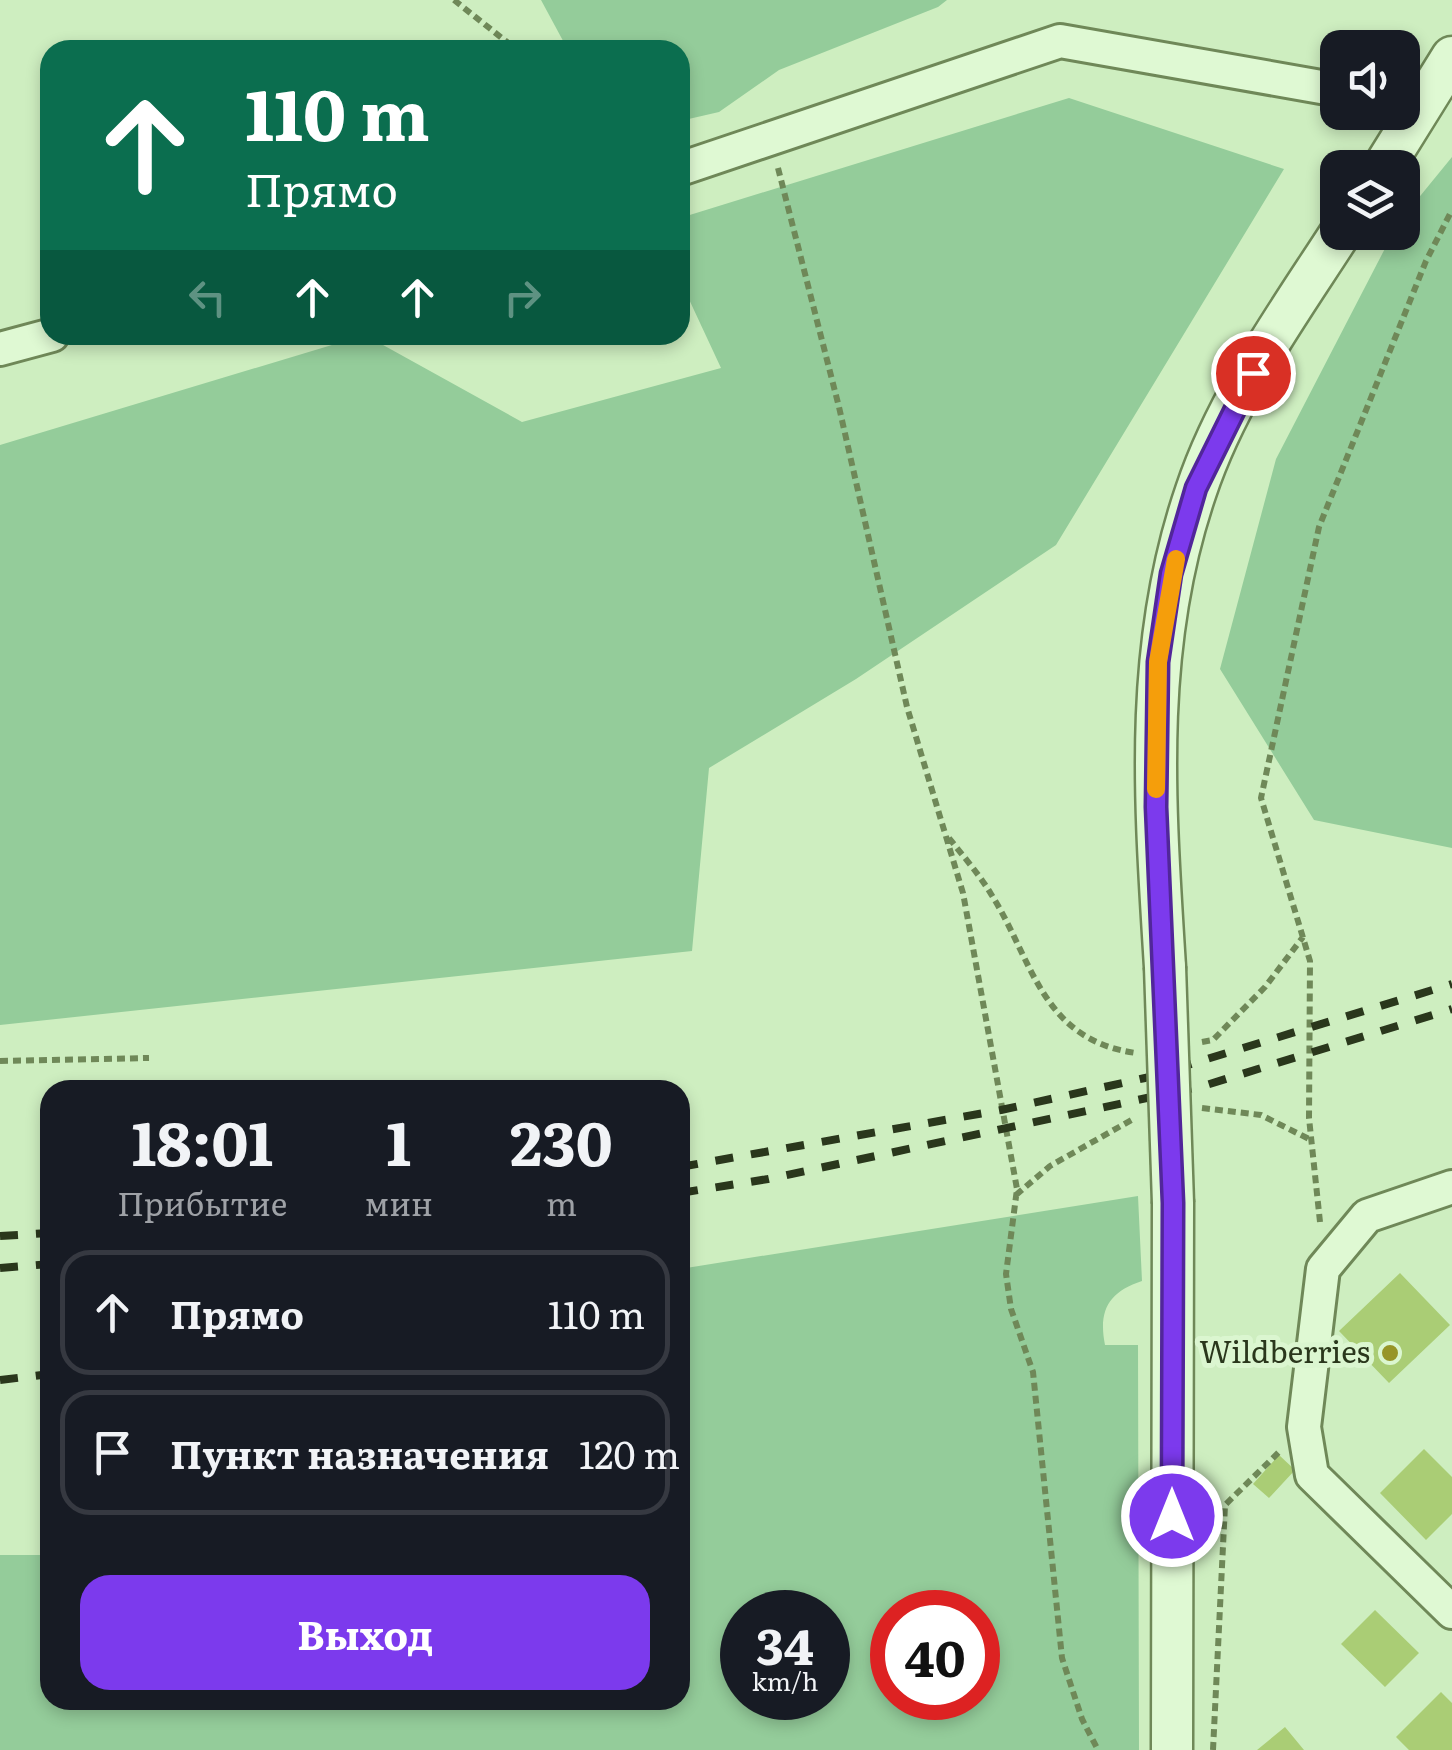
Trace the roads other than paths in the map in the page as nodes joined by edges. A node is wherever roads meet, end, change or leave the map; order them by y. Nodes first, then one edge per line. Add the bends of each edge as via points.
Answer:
1 (1452, 57) edge
2 (1320, 87) edge
3 (1426, 99) edge
4 (1394, 150) edge
5 (690, 166) edge
6 (1330, 250) edge
7 (40, 338) edge
8 (0, 349) edge
9 (1452, 1187) edge
10 (1452, 1612) edge
11 (1172, 1750) edge

1 - 3 street
2 - 5 street via 1060,41
3 - 4 street
6 - 11 street, bridge via 1236,402 1196,488 1171,574 1158,662 1156,807 1173,1203
7 - 8 street
9 - 10 street via 1368,1216 1324,1268 1304,1427 1312,1475

